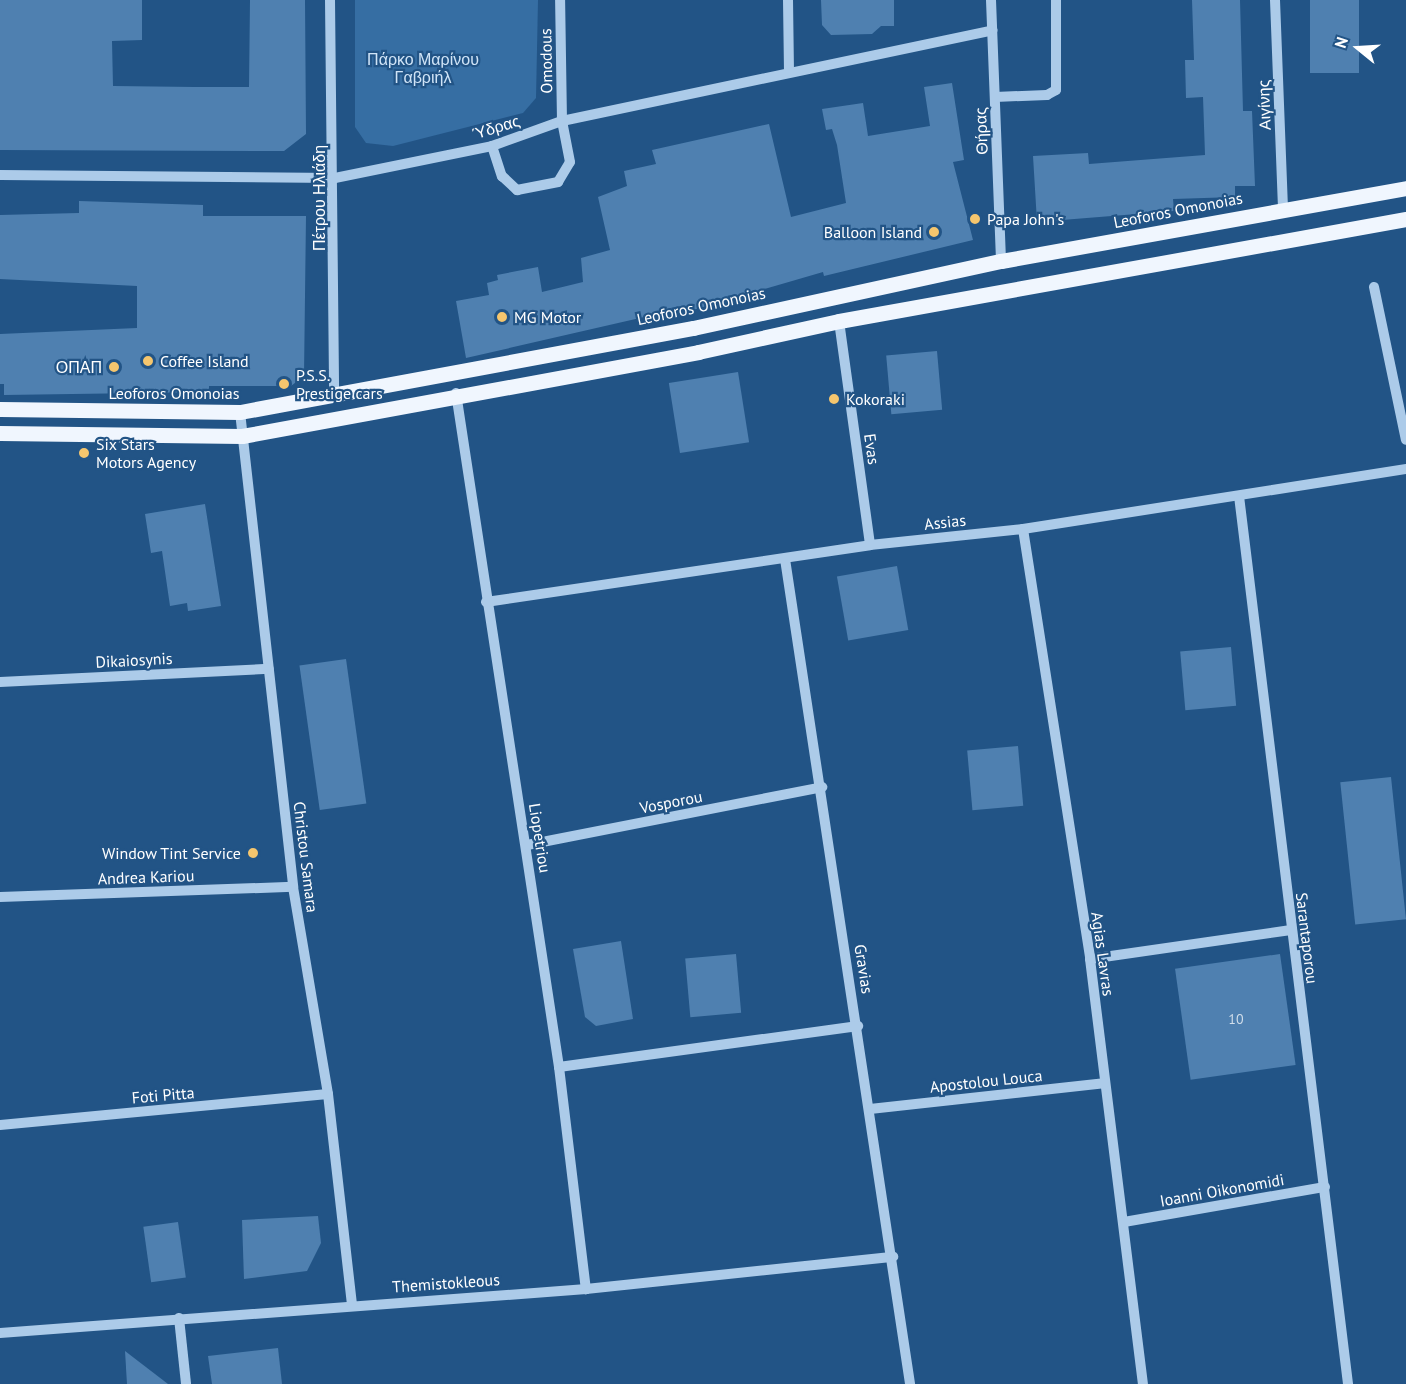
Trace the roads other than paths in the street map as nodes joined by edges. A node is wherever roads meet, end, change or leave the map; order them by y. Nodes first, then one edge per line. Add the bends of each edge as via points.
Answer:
1 (330, 0) edge
2 (560, 0) edge
3 (788, 0) edge
4 (991, 0) edge
5 (1056, 0) edge
6 (1275, 0) edge
7 (992, 30) junction
8 (789, 71) junction
9 (995, 97) junction
10 (562, 121) junction
11 (492, 146) junction
12 (0, 175) edge
13 (335, 178) junction
14 (1406, 188) edge
15 (1283, 208) junction
16 (1406, 219) edge
17 (1001, 261) junction
18 (1374, 287) dead end
19 (839, 321) junction
20 (456, 393) junction
21 (334, 396) junction
22 (0, 409) edge
23 (240, 412) junction
24 (0, 433) edge
25 (242, 436) junction
26 (1406, 440) edge
27 (1406, 469) edge
28 (1239, 496) junction
29 (1023, 529) junction
30 (870, 545) junction
31 (785, 558) junction
32 (486, 602) junction
33 (269, 669) junction
34 (0, 682) edge
35 (822, 787) junction
36 (526, 845) junction
37 (293, 887) junction
38 (0, 897) edge
39 (1291, 930) junction
40 (1090, 959) junction
41 (858, 1026) junction
42 (559, 1066) junction
43 (1104, 1083) junction
44 (328, 1095) junction
45 (870, 1109) junction
46 (0, 1125) edge
47 (1325, 1187) junction
48 (1124, 1222) junction
49 (893, 1257) junction
50 (586, 1289) junction
51 (352, 1304) junction
52 (179, 1318) junction
53 (0, 1333) edge
54 (186, 1384) edge
55 (910, 1384) edge
56 (1143, 1384) edge
57 (1348, 1384) edge

1 - 13 street, Πέτρου Ηλιάδη
2 - 10 street, Omodous
3 - 8 street
4 - 7 street, Θήρας
5 - 9 street via 1056,90 1047,95
6 - 15 street, Αιγίνης
7 - 8 street, Ύδρας
7 - 9 street, Θήρας
8 - 10 street, Ύδρας
9 - 17 street, Θήρας
10 - 11 street, Ύδρας
10 - 11 street, Omodous via 570,162 558,182 517,190 502,176
11 - 13 street, Ύδρας
12 - 13 street, Ύδρας
13 - 21 street, Πέτρου Ηλιάδη
14 - 15 main road, Leoforos Omonoias
15 - 17 main road, Leoforos Omonoias
16 - 19 main road
17 - 21 main road, Leoforos Omonoias via 693,328
18 - 26 street
19 - 20 main road via 698,352
19 - 30 street, Evas
20 - 25 main road
20 - 32 street, Liopetriou
21 - 23 main road, Leoforos Omonoias
22 - 23 main road, Leoforos Omonoias
23 - 25 street, Christou Samara
24 - 25 main road
25 - 33 street, Christou Samara
27 - 28 street, Assias
28 - 29 street, Assias
28 - 39 street, Sarantaporou
29 - 30 street, Assias
29 - 40 street, Agias Lavras
30 - 31 street, Assias
31 - 32 street, Assias
31 - 35 street, Gravias
32 - 36 street, Liopetriou
33 - 34 street, Dikaiosynis
33 - 37 street, Christou Samara
35 - 36 street, Vosporou
35 - 41 street, Gravias
36 - 42 street, Liopetriou
37 - 38 street, Andrea Kariou
37 - 44 street, Christou Samara
39 - 40 street
39 - 47 street, Sarantaporou
40 - 43 street, Agias Lavras
41 - 42 street
41 - 45 street, Gravias
42 - 50 street, Liopetriou
43 - 45 street, Apostolou Louca
43 - 48 street, Agias Lavras
44 - 46 street, Foti Pitta
44 - 51 street, Christou Samara
45 - 49 street, Gravias
47 - 48 street, Ioanni Oikonomidi
47 - 57 street, Sarantaporou
48 - 56 street, Agias Lavras
49 - 50 street, Themistokleous
49 - 55 street, Gravias
50 - 51 street, Themistokleous
51 - 52 street, Themistokleous
52 - 53 street, Themistokleous
52 - 54 street

